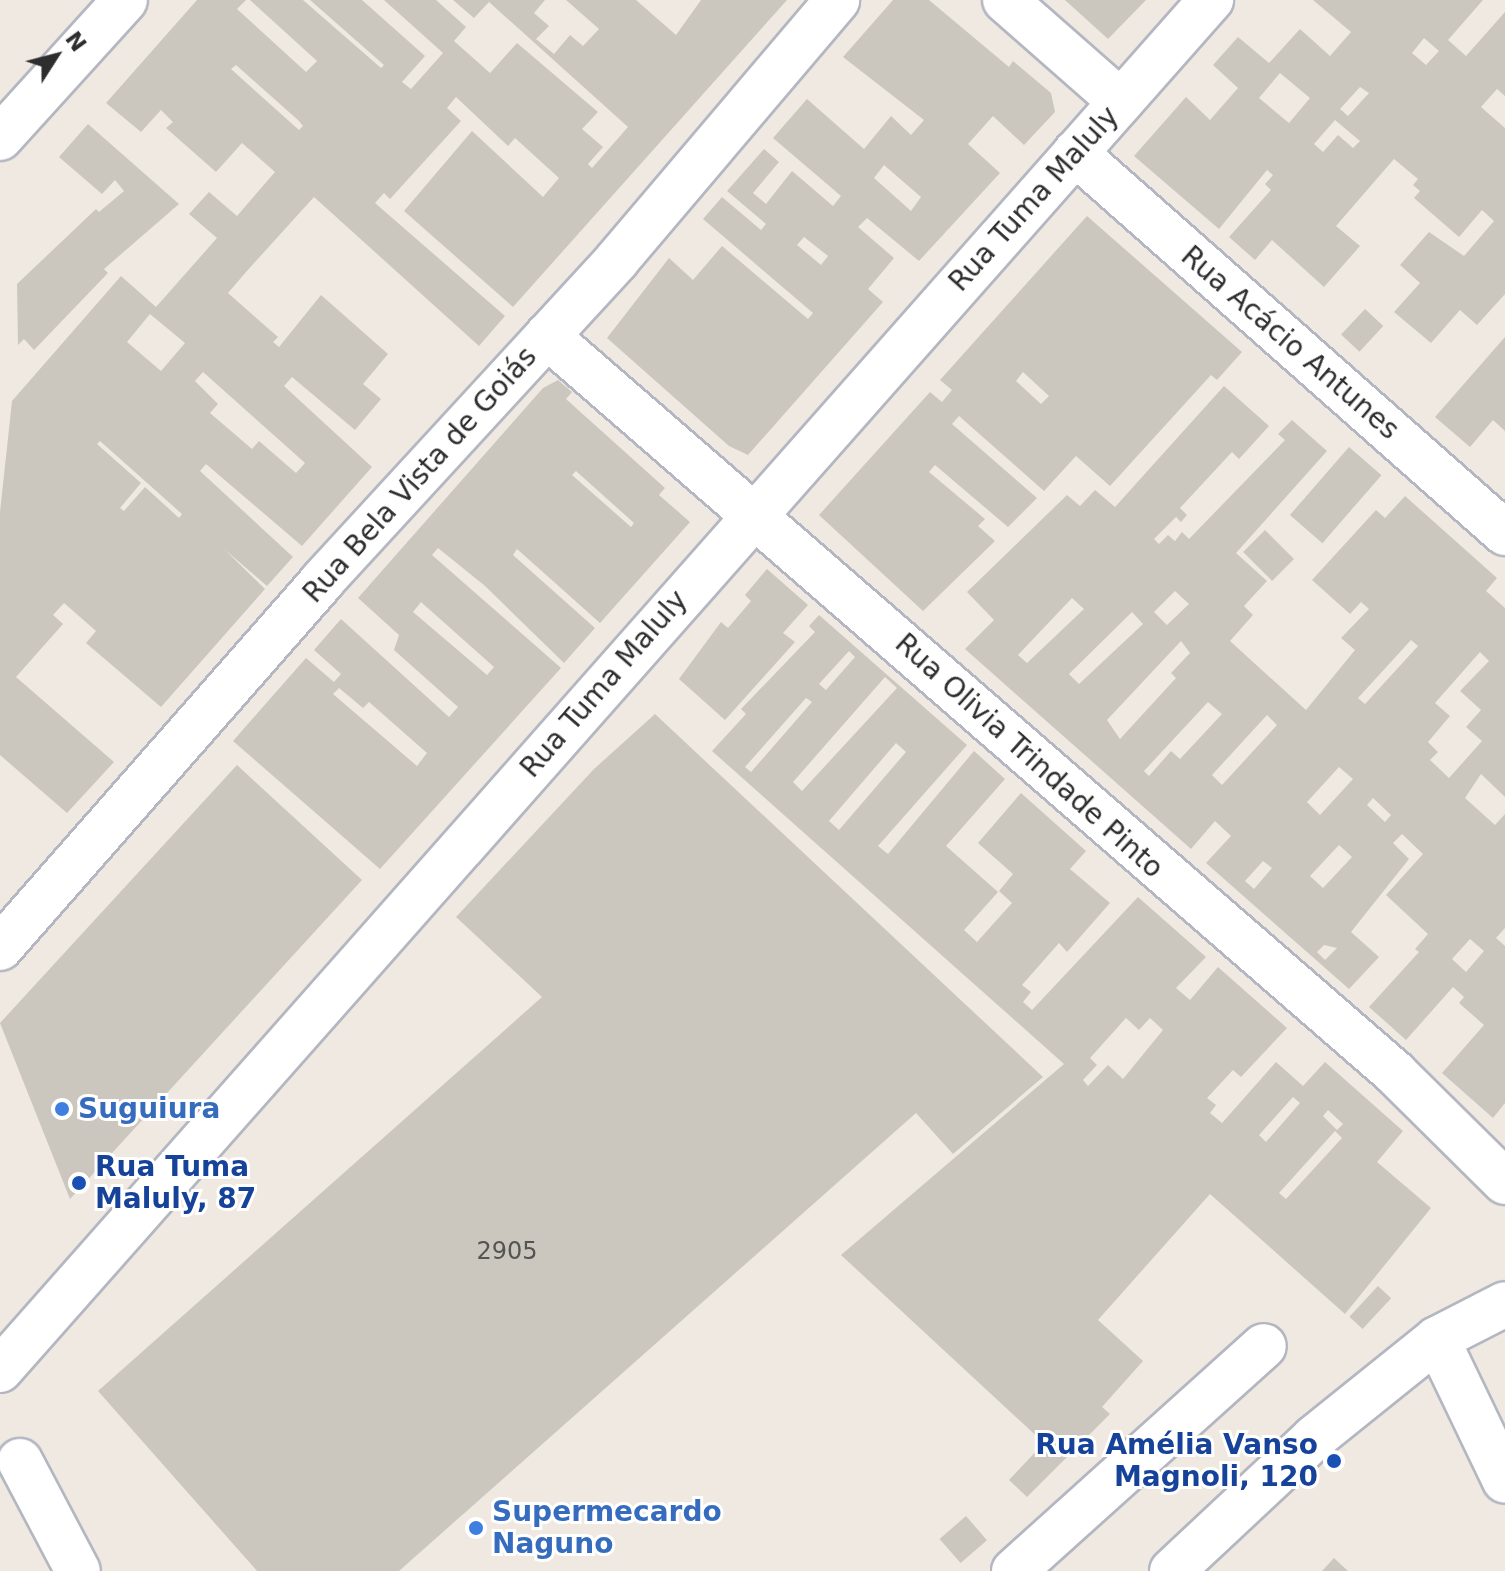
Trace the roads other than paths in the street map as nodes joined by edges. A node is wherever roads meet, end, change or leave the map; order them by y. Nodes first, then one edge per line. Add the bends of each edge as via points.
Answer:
1 (125, 0) edge
2 (837, 0) edge
3 (1005, 0) edge
4 (1211, 0) edge
5 (1121, 102) junction
6 (0, 138) edge
7 (1075, 153) junction
8 (547, 336) junction
9 (755, 513) junction
10 (1505, 533) edge
11 (0, 948) edge
12 (1505, 1182) edge
13 (1505, 1304) edge
14 (1437, 1339) junction
15 (1264, 1346) dead end
16 (0, 1370) edge
17 (20, 1461) dead end
18 (1505, 1481) edge
19 (78, 1571) edge
20 (1014, 1571) edge
21 (1172, 1571) edge

1 - 6 street
2 - 8 street, Rua Bela Vista de Goiás
3 - 5 street
4 - 5 street, Rua Tuma Maluly
5 - 7 street, Rua Tuma Maluly
7 - 9 street, Rua Tuma Maluly
7 - 10 street, Rua Acácio Antunes
8 - 9 street, Rua Olivia Trindade Pinto
8 - 11 street, Rua Bela Vista de Goiás via 322,581
9 - 12 street, Rua Olivia Trindade Pinto via 1219,925 1395,1073
9 - 16 street, Rua Tuma Maluly
13 - 14 street
14 - 18 street
14 - 21 street via 1314,1438
15 - 20 street
17 - 19 street

